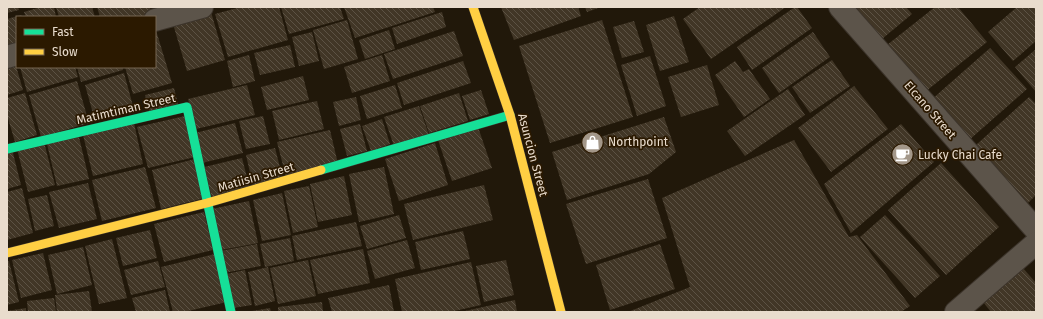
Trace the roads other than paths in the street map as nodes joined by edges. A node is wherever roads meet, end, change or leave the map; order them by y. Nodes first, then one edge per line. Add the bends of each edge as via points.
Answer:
1 (202, 7) edge
2 (473, 7) edge
3 (840, 7) edge
4 (156, 20) edge
5 (510, 115) junction
6 (7, 149) edge
7 (207, 203) junction
8 (1036, 230) edge
9 (1036, 243) edge
10 (7, 253) edge
11 (231, 312) edge
12 (561, 312) edge
13 (956, 312) edge

1 - 4 street
2 - 5 street, Asuncion Street
3 - 8 street, Elcano Street
5 - 7 street, Matiisin Street
5 - 12 street, Asuncion Street
6 - 7 street, Matimtiman Street via 186,107
7 - 10 street, Matiisin Street
7 - 11 street, Matimtiman Street
9 - 13 street

